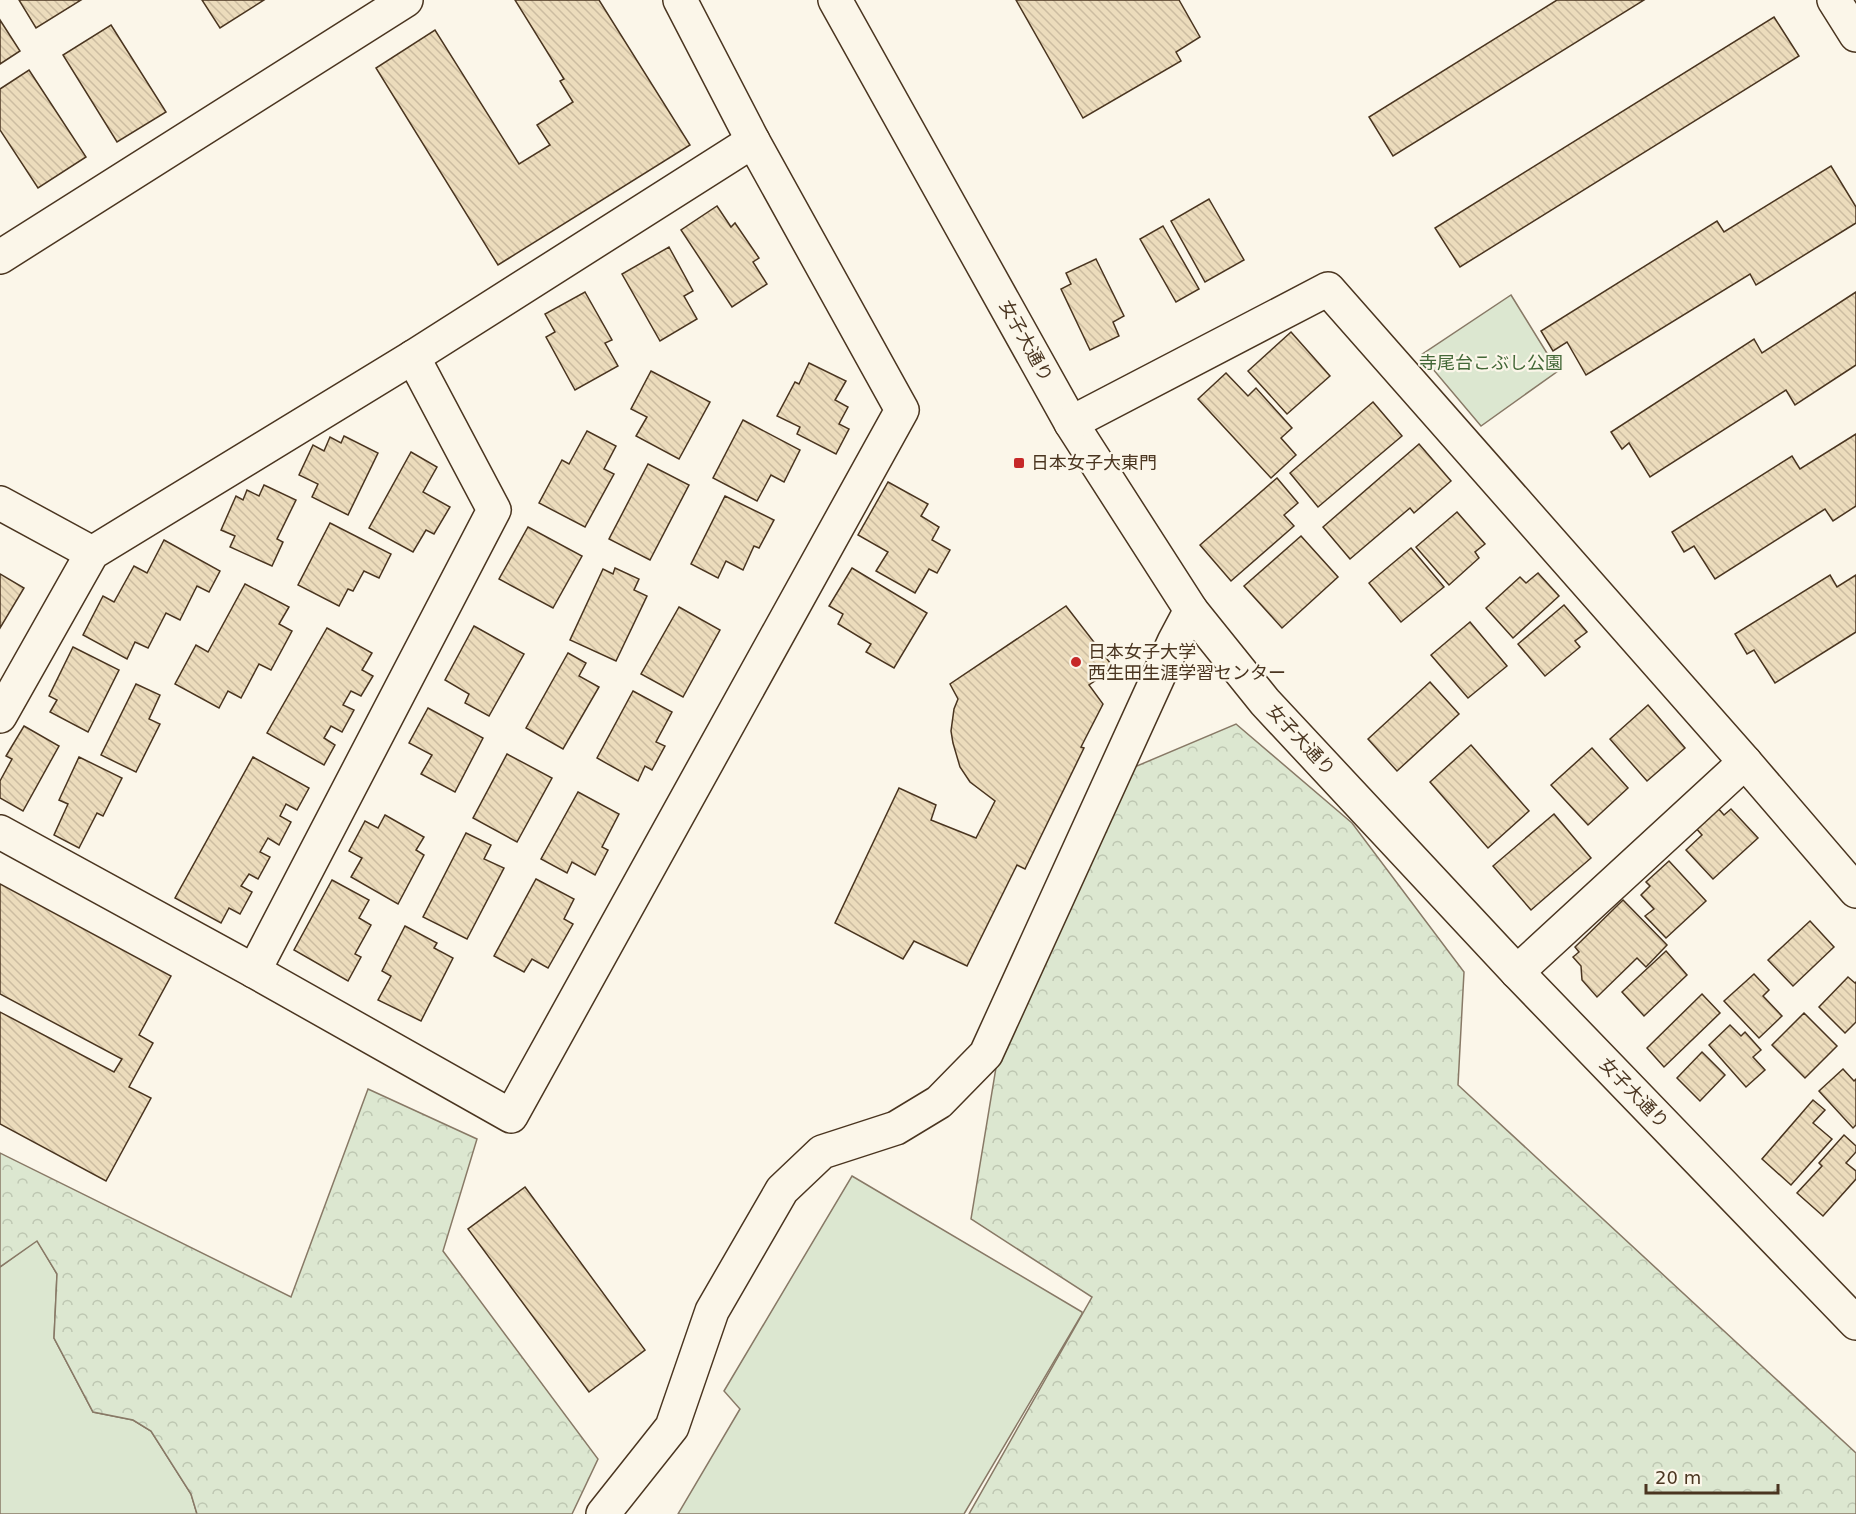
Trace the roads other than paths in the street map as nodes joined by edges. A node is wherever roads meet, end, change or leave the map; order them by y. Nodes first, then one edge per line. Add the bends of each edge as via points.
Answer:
1 (406, 0) edge
2 (680, 0) edge
3 (835, 0) edge
4 (1834, 0) edge
5 (1856, 35) edge
6 (753, 141) junction
7 (0, 257) edge
8 (413, 357) junction
9 (1071, 423) junction
10 (0, 503) edge
11 (92, 553) junction
12 (1191, 610) junction
13 (0, 716) edge
14 (1745, 762) junction
15 (0, 832) edge
16 (1856, 891) edge
17 (254, 971) junction
18 (1517, 972) junction
19 (1856, 1323) edge
20 (603, 1514) edge

1 - 7 street
2 - 6 street
3 - 9 street, 女子大通り
4 - 5 street
6 - 8 street
6 - 17 street via 902,410 511,1116
8 - 11 street
8 - 17 street via 494,510
9 - 12 street, 女子大通り
9 - 14 street via 1328,289
10 - 11 street
11 - 13 street
12 - 18 street, 女子大通り via 1265,702
12 - 20 street via 986,1054 939,1102 896,1128 822,1152 782,1190 712,1311 672,1427
14 - 16 street
14 - 18 street
15 - 17 street
18 - 19 street, 女子大通り

